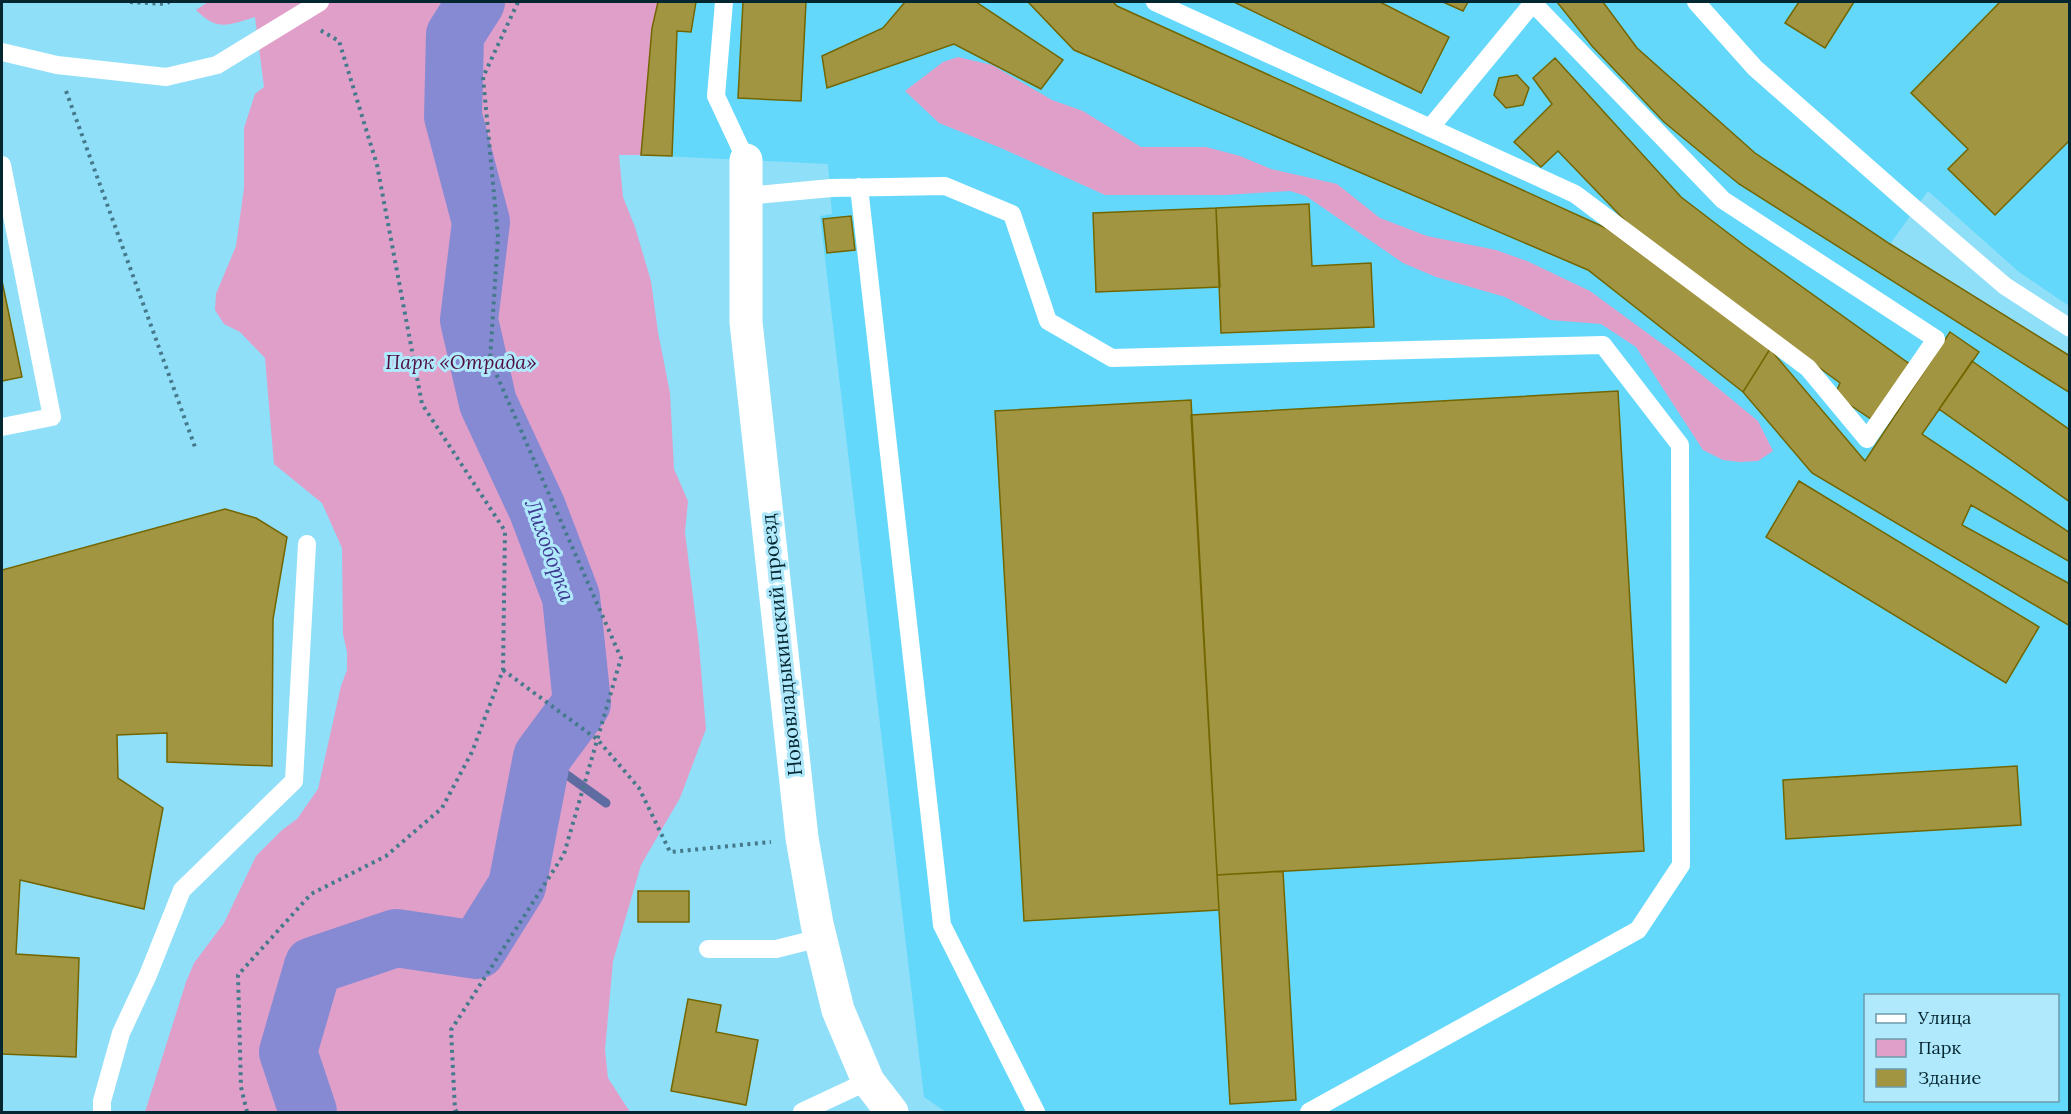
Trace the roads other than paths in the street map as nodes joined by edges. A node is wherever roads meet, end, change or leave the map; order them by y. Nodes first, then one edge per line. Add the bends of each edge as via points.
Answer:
1 (320, 2) edge
2 (724, 2) edge
3 (1155, 2) edge
4 (1533, 2) edge
5 (1696, 2) edge
6 (2, 52) edge
7 (1430, 128) junction
8 (746, 160) joint
9 (2, 165) edge
10 (859, 188) junction
11 (746, 196) junction
12 (2070, 328) edge
13 (2, 427) edge
14 (307, 544) dead end
15 (820, 938) junction
16 (708, 949) dead end
17 (868, 1081) junction
18 (102, 1113) edge
19 (802, 1113) edge
20 (892, 1113) edge
21 (1036, 1113) edge
22 (1309, 1113) edge

1 - 6 lane via 217,65 166,76 57,65
2 - 8 lane via 716,96
3 - 7 lane
4 - 7 lane
4 - 7 lane via 1723,200 1936,339 1867,440 1808,368 1575,194
5 - 12 lane via 1755,68 1914,208 2005,286
8 - 11 street, Нововладыкинский проезд
9 - 13 lane via 52,417
10 - 11 lane
10 - 21 lane via 942,925
10 - 22 lane via 945,186 1012,214 1048,321 1112,358 1603,345 1680,445 1680,865 1638,930
11 - 15 street, Нововладыкинский проезд via 746,322 802,838
14 - 18 lane via 294,781 182,890 121,1033
15 - 16 lane via 776,949
15 - 17 street, Нововладыкинский проезд via 838,1010
17 - 19 lane
17 - 20 street, Нововладыкинский проезд

